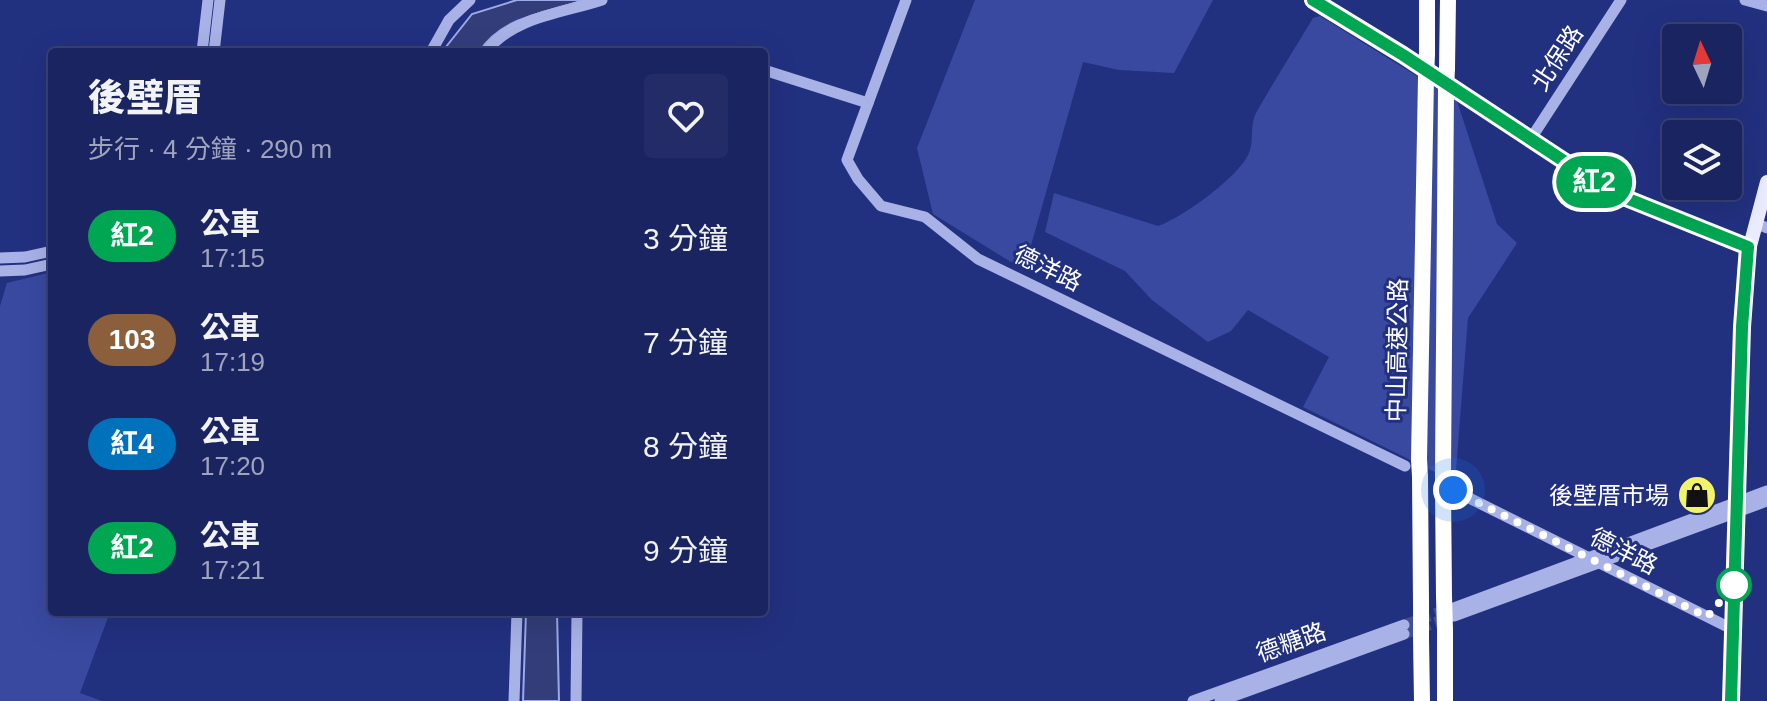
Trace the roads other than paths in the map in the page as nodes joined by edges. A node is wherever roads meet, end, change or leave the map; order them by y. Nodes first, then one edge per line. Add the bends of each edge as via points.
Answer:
1 (208, 0) edge
2 (220, 0) edge
3 (470, 0) edge
4 (602, 0) edge
5 (906, 0) edge
6 (1313, 0) edge
7 (1427, 0) edge
8 (1448, 0) edge
9 (1621, 0) edge
10 (1745, 0) edge
11 (1767, 6) edge
12 (202, 48) edge
13 (214, 48) edge
14 (433, 48) edge
15 (489, 48) edge
16 (1419, 57) junction
17 (768, 71) edge
18 (1454, 92) junction
19 (868, 103) junction
20 (1530, 140) junction
21 (1767, 182) edge
22 (1761, 226) edge
23 (1748, 247) junction
24 (48, 252) edge
25 (0, 258) edge
26 (48, 265) edge
27 (0, 271) edge
28 (1412, 463) junction
29 (1446, 483) junction
30 (1767, 491) edge
31 (1767, 501) edge
32 (1737, 507) junction
33 (1595, 562) junction
34 (1449, 612) junction
35 (517, 616) edge
36 (577, 616) edge
37 (1732, 629) junction
38 (514, 701) edge
39 (576, 701) edge
40 (1193, 701) edge
41 (1220, 701) edge
42 (1422, 701) edge
43 (1445, 701) edge
44 (1731, 701) edge

1 - 12 street
2 - 13 street
3 - 14 street via 449,20
4 - 15 street via 514,28
5 - 19 street, 德洋路
6 - 16 street
7 - 16 highway, 中山高速公路
8 - 18 highway, 中山高速公路, bridge via 1447,68
9 - 20 street, 北保路
10 - 11 street
16 - 28 highway, 中山高速公路, bridge via 1426,78
17 - 19 street
18 - 20 street
18 - 29 highway, 中山高速公路
19 - 28 street, 德洋路 via 847,160 881,206 925,217 978,259
20 - 23 street via 1611,192
21 - 22 main road
22 - 23 main road
23 - 32 main road
24 - 25 street
26 - 27 street
28 - 42 highway, 中山高速公路, bridge via 1420,477
29 - 33 street, 德洋路
29 - 34 highway, 中山高速公路
30 - 32 street
31 - 32 street
32 - 33 street
32 - 37 main road
33 - 34 street
33 - 37 street, 德洋路
34 - 43 highway, 中山高速公路
35 - 38 street
36 - 39 street
37 - 44 main road
40 - 41 street, 德糖路 via 1404,630

